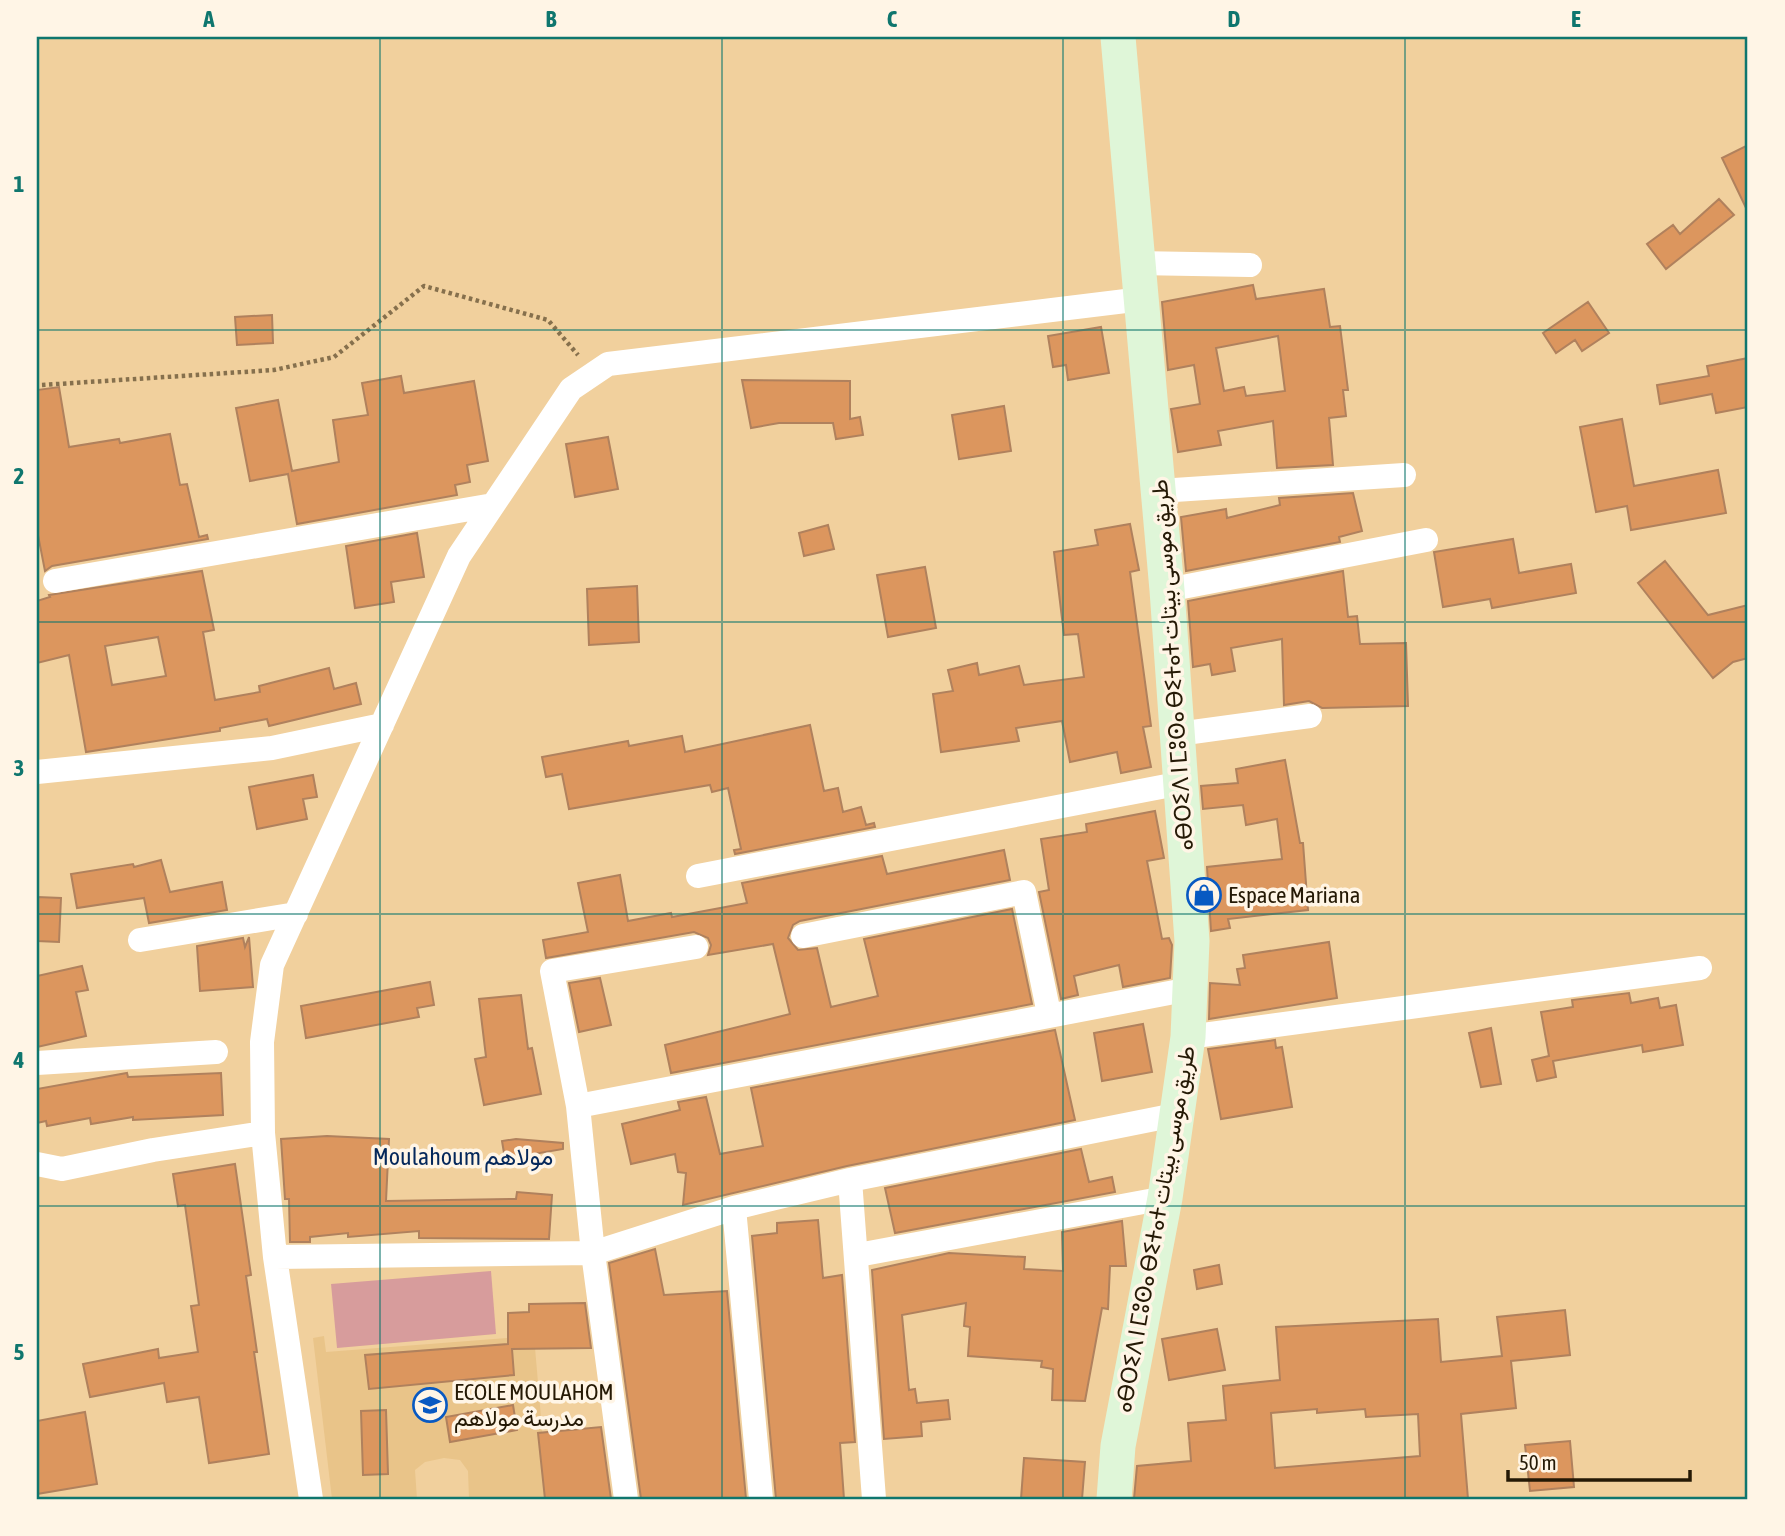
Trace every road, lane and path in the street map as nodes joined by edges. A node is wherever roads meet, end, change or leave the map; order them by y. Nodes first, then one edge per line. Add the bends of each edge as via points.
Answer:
1 (1118, 37) edge
2 (1136, 263) junction
3 (1250, 265) dead end
4 (1142, 299) junction
5 (594, 374) junction
6 (42, 385) dead end
7 (1404, 475) dead end
8 (1159, 491) junction
9 (493, 505) junction
10 (1426, 540) dead end
11 (55, 581) dead end
12 (1167, 590) junction
13 (1310, 716) dead end
14 (382, 725) junction
15 (1178, 734) junction
16 (37, 772) edge
17 (1182, 783) junction
18 (698, 876) dead end
19 (296, 914) junction
20 (803, 936) dead end
21 (140, 940) dead end
22 (696, 947) dead end
23 (1700, 968) dead end
24 (1190, 989) junction
25 (1049, 1014) junction
26 (1188, 1037) junction
27 (216, 1052) dead end
28 (37, 1063) edge
29 (578, 1107) junction
30 (1175, 1115) junction
31 (263, 1133) junction
32 (37, 1164) edge
33 (850, 1180) junction
34 (1165, 1198) junction
35 (734, 1208) junction
36 (593, 1253) junction
37 (858, 1255) junction
38 (275, 1256) junction
39 (311, 1499) edge
40 (626, 1499) edge
41 (761, 1499) edge
42 (874, 1499) edge
43 (1114, 1499) edge

1 - 2 street, ⴰⴱⵔⵉⴷ ⵏ ⵎⵓⵙⴰ ⴱⵉⵜⴰⵜ طريق موسى بيتات
2 - 3 street
2 - 4 street, ⴰⴱⵔⵉⴷ ⵏ ⵎⵓⵙⴰ ⴱⵉⵜⴰⵜ طريق موسى بيتات
4 - 5 street via 608,364
4 - 8 street, ⴰⴱⵔⵉⴷ ⵏ ⵎⵓⵙⴰ ⴱⵉⵜⴰⵜ طريق موسى بيتات
5 - 6 path via 548,320 424,286 334,357 274,370
5 - 9 street via 571,389
7 - 8 street
8 - 12 street, ⴰⴱⵔⵉⴷ ⵏ ⵎⵓⵙⴰ ⴱⵉⵜⴰⵜ طريق موسى بيتات
9 - 11 street
9 - 14 street via 459,556
10 - 12 street
12 - 15 street, ⴰⴱⵔⵉⴷ ⵏ ⵎⵓⵙⴰ ⴱⵉⵜⴰⵜ طريق موسى بيتات
13 - 15 street
14 - 16 street via 272,748
14 - 19 street
15 - 17 street, ⴰⴱⵔⵉⴷ ⵏ ⵎⵓⵙⴰ ⴱⵉⵜⴰⵜ طريق موسى بيتات
17 - 18 street
17 - 24 street, ⴰⴱⵔⵉⴷ ⵏ ⵎⵓⵙⴰ ⴱⵉⵜⴰⵜ طريق موسى بيتات via 1192,941
19 - 21 street
19 - 31 street via 272,965 262,1042
20 - 25 street via 1024,892
22 - 29 street via 552,971
23 - 26 street
24 - 25 street
24 - 26 street, ⴰⴱⵔⵉⴷ ⵏ ⵎⵓⵙⴰ ⴱⵉⵜⴰⵜ طريق موسى بيتات
25 - 29 street
26 - 30 street, ⴰⴱⵔⵉⴷ ⵏ ⵎⵓⵙⴰ ⴱⵉⵜⴰⵜ طريق موسى بيتات
27 - 28 street
29 - 36 street
30 - 33 street
30 - 34 street, ⴰⴱⵔⵉⴷ ⵏ ⵎⵓⵙⴰ ⴱⵉⵜⴰⵜ طريق موسى بيتات
31 - 32 street via 62,1169
31 - 38 street
33 - 35 street
33 - 37 street
34 - 37 street
34 - 43 street, ⴰⴱⵔⵉⴷ ⵏ ⵎⵓⵙⴰ ⴱⵉⵜⴰⵜ طريق موسى بيتات via 1118,1446
35 - 36 street
35 - 41 street
36 - 38 street
36 - 40 street
37 - 42 street
38 - 39 street

